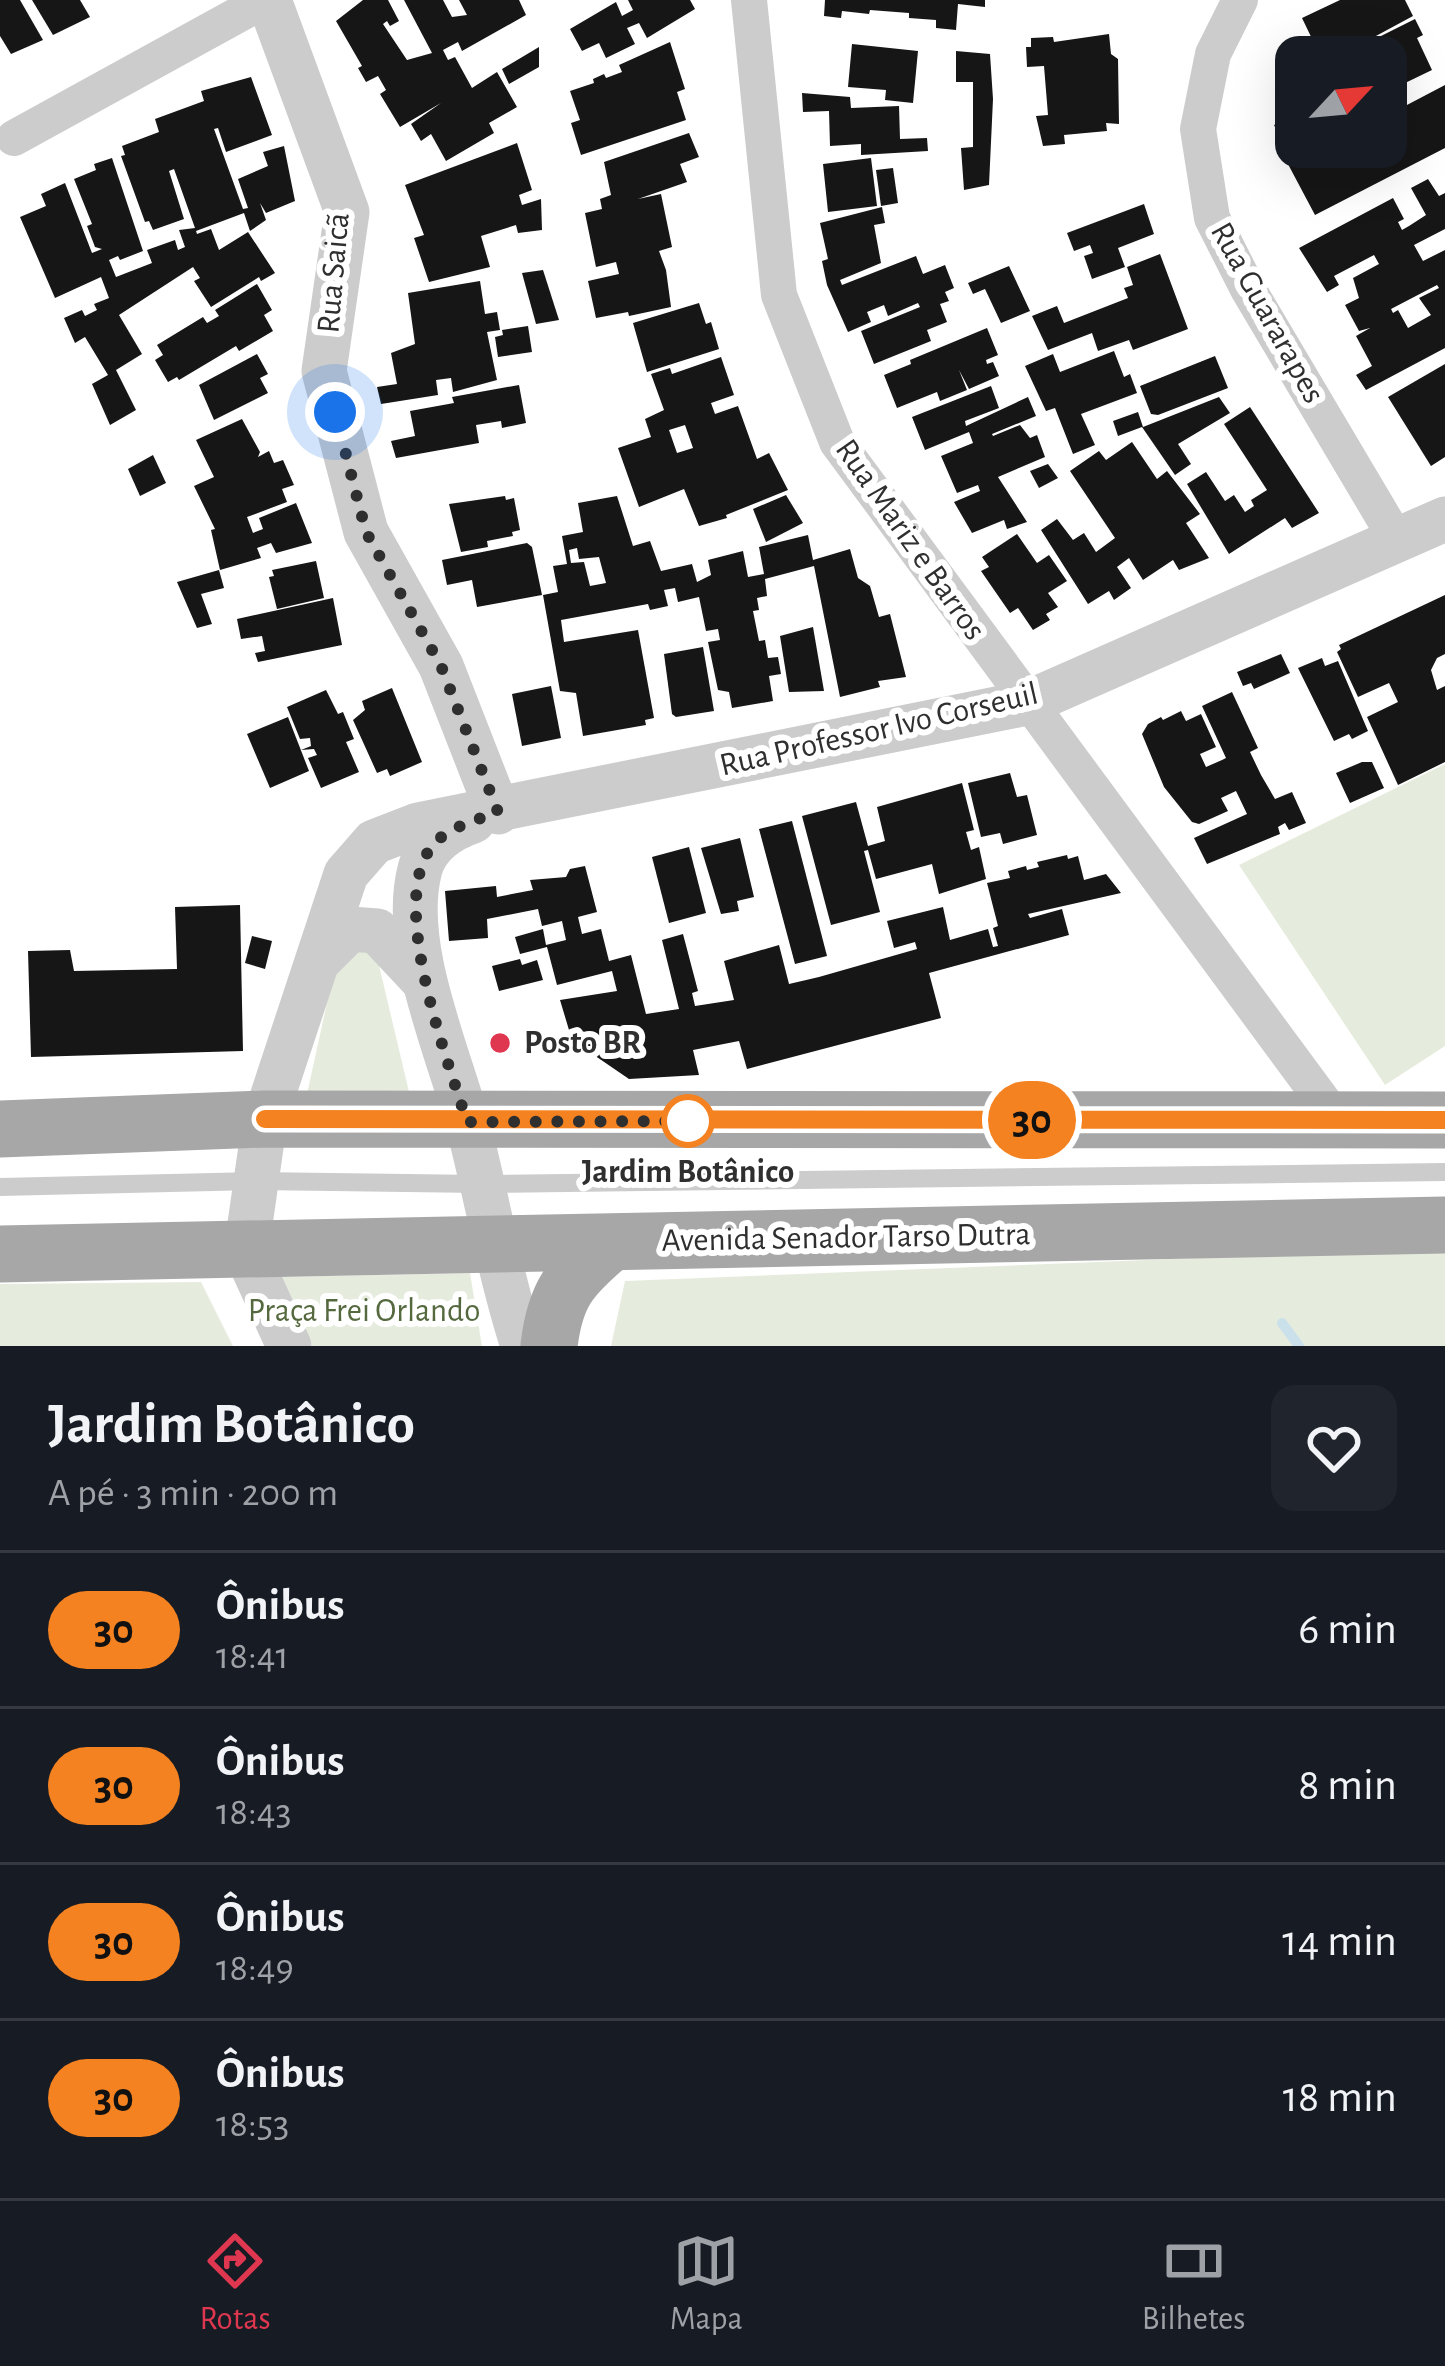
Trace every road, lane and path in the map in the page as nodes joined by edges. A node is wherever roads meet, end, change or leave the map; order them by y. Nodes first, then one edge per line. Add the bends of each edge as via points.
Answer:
1 (267, 0) edge
2 (749, 0) edge
3 (1240, 0) edge
4 (14, 138) dead end
5 (1445, 520) edge
6 (1398, 542) junction
7 (1027, 703) junction
8 (498, 812) junction
9 (319, 960) junction
10 (423, 980) junction
11 (265, 1119) junction
12 (1337, 1120) junction
13 (1445, 1120) edge
14 (467, 1122) junction
15 (0, 1129) edge
16 (1445, 1172) edge
17 (256, 1181) junction
18 (481, 1184) junction
19 (0, 1187) edge
20 (1445, 1225) edge
21 (609, 1244) junction
22 (495, 1245) junction
23 (246, 1252) junction
24 (0, 1254) edge
25 (289, 1346) edge
26 (523, 1346) edge
27 (550, 1346) edge

1 - 4 street
1 - 8 street, Rua Saicã via 347,212 324,371 366,532 441,666
2 - 7 street, Rua Mariz e Barros via 779,295 837,442
3 - 6 street, Rua Guararapes via 1214,54 1198,129 1212,218
5 - 6 street, Rua Professor Ivo Corseuil
6 - 7 street, Rua Professor Ivo Corseuil
7 - 8 street, Rua Professor Ivo Corseuil
7 - 12 street, Rua Mariz e Barros
8 - 9 street, Rua Professor Ivo Corseuil via 418,825 374,842 346,874
8 - 10 street, Rua Professor Ivo Corseuil via 437,840 422,863 416,892
9 - 10 street via 350,929 377,931
9 - 11 street, Rua Professor Ivo Corseuil
10 - 14 street, Rua Professor Ivo Corseuil
11 - 14 main road
11 - 15 main road
11 - 17 street, Rua Professor Ivo Corseuil
12 - 13 main road
12 - 14 main road
14 - 18 street, Rua Professor Ivo Corseuil
16 - 18 lane
17 - 18 lane
17 - 19 lane
17 - 23 street, Rua Professor Ivo Corseuil
18 - 22 street, Rua Professor Ivo Corseuil
20 - 21 main road, Avenida Senador Tarso Dutra
21 - 22 main road, Avenida Senador Tarso Dutra
21 - 27 main road via 563,1290
22 - 23 main road, Avenida Senador Tarso Dutra
22 - 26 street, Rua Professor Ivo Corseuil
23 - 24 main road, Avenida Senador Tarso Dutra
23 - 25 street

